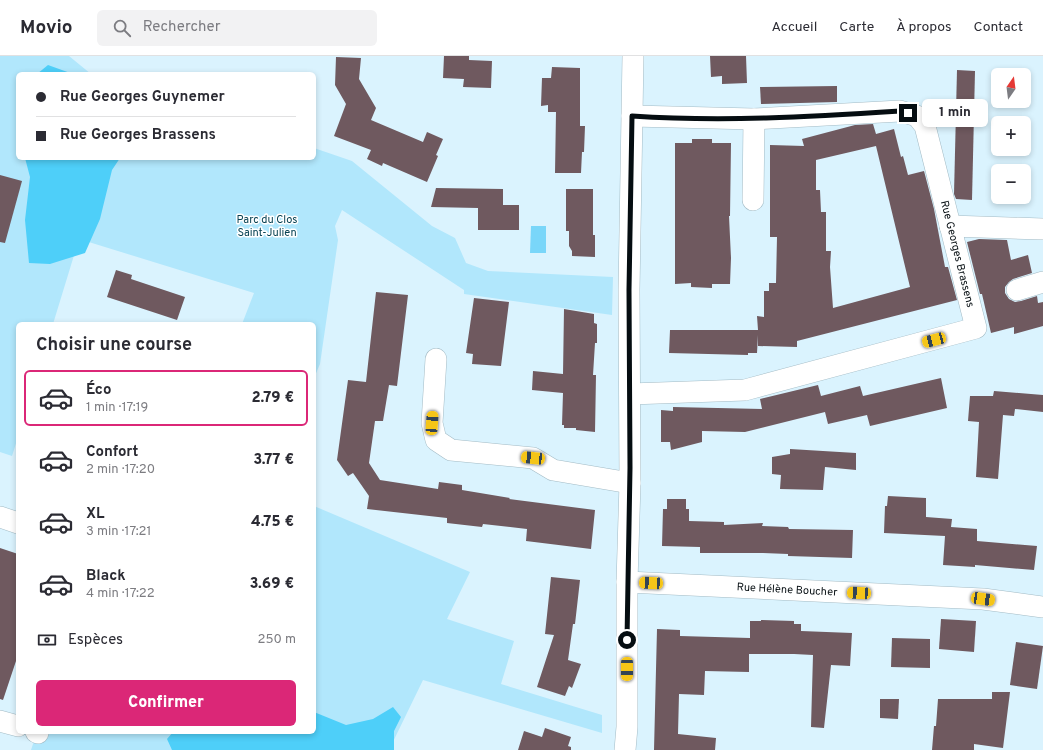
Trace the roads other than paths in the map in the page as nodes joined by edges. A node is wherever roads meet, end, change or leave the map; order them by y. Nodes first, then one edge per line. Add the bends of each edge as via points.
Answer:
1 (633, 56) edge
2 (632, 116) junction
3 (754, 119) junction
4 (753, 200) dead end
5 (950, 226) junction
6 (1043, 229) edge
7 (1043, 282) edge
8 (1017, 290) dead end
9 (436, 359) dead end
10 (630, 394) junction
11 (630, 483) junction
12 (0, 517) edge
13 (16, 522) edge
14 (627, 582) junction
15 (1043, 607) edge
16 (0, 721) edge
17 (16, 725) edge
18 (625, 750) edge

1 - 2 street
2 - 3 street, Rue Georges Brassens
2 - 10 street
3 - 4 street
3 - 5 street, Rue Georges Brassens via 900,111 917,116 925,126
5 - 6 street
5 - 10 street, Rue Georges Brassens via 976,328 745,390
7 - 8 street
9 - 11 street via 432,423 436,440 441,444 451,450 533,458 553,470
10 - 11 street
11 - 14 street
12 - 13 street
14 - 15 street, Rue Hélène Boucher via 983,599
14 - 18 street
16 - 17 street

